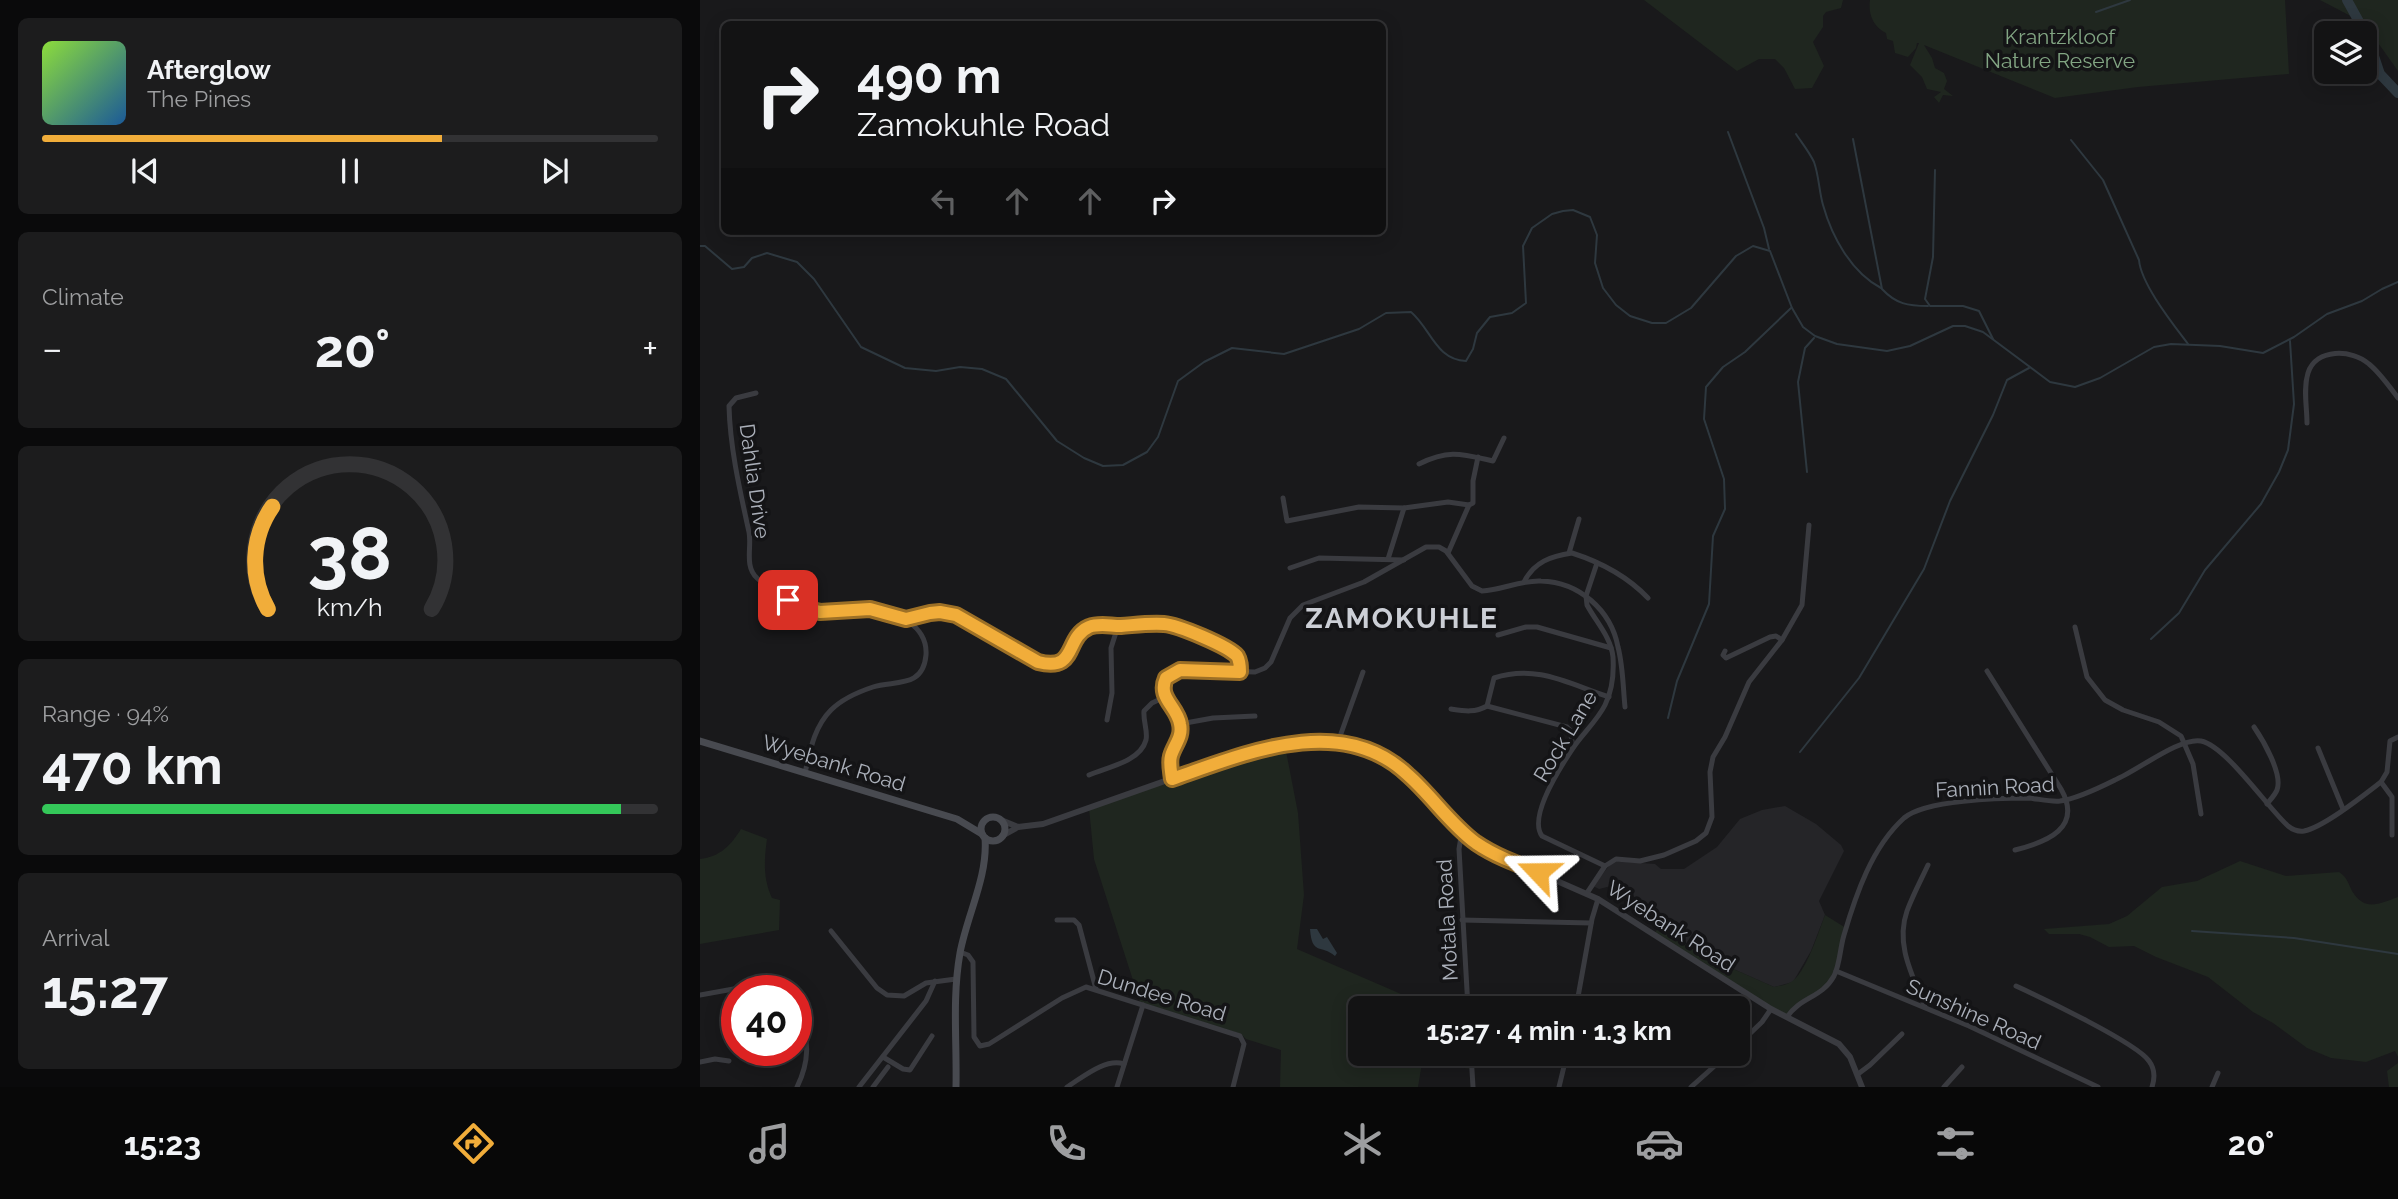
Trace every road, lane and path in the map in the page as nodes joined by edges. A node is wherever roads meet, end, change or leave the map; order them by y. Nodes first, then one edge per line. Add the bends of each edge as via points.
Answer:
1 (757, 393) dead end
2 (2398, 398) edge
3 (2307, 423) dead end
4 (1504, 438) dead end
5 (1478, 457) junction
6 (1419, 464) dead end
7 (1283, 498) dead end
8 (1471, 504) junction
9 (1404, 508) junction
10 (1579, 519) dead end
11 (1809, 525) dead end
12 (1448, 553) junction
13 (1569, 553) junction
14 (1388, 559) junction
15 (1404, 560) junction
16 (1598, 563) junction
17 (1290, 568) dead end
18 (1524, 582) junction
19 (1586, 596) junction
20 (1648, 598) dead end
21 (906, 619) junction
22 (1118, 626) junction
23 (2075, 628) dead end
24 (1497, 635) dead end
25 (1782, 640) junction
26 (1611, 648) junction
27 (1726, 650) dead end
28 (1987, 671) dead end
29 (1240, 672) junction
30 (1363, 672) dead end
31 (1165, 697) junction
32 (1609, 697) junction
33 (1487, 706) junction
34 (1625, 707) dead end
35 (1451, 709) dead end
36 (1255, 716) dead end
37 (1107, 720) dead end
38 (1180, 724) junction
39 (2254, 727) dead end
40 (2398, 737) edge
41 (700, 741) edge
42 (1338, 742) junction
43 (2185, 742) junction
44 (1573, 747) junction
45 (2318, 748) dead end
46 (805, 773) junction
47 (1088, 775) dead end
48 (1172, 779) junction
49 (2381, 782) junction
50 (2067, 799) junction
51 (2267, 804) junction
52 (2343, 809) junction
53 (2201, 814) dead end
54 (957, 819) junction
55 (985, 820) junction
56 (1001, 820) junction
57 (1018, 827) junction
58 (1462, 831) junction
59 (2392, 835) dead end
60 (983, 836) junction
61 (999, 838) junction
62 (2015, 850) dead end
63 (1928, 865) dead end
64 (983, 866) junction
65 (1605, 866) junction
66 (1587, 893) junction
67 (1598, 899) junction
68 (1057, 920) dead end
69 (1462, 920) junction
70 (1591, 923) junction
71 (831, 931) dead end
72 (960, 952) junction
73 (1836, 971) junction
74 (956, 979) junction
75 (935, 981) junction
76 (2016, 986) dead end
77 (1096, 989) junction
78 (721, 991) edge
79 (700, 995) edge
80 (1467, 996) edge
81 (1578, 996) edge
82 (1143, 1005) junction
83 (1925, 1007) junction
84 (1771, 1009) junction
85 (1787, 1017) junction
86 (1750, 1034) edge
87 (1902, 1034) dead end
88 (932, 1036) dead end
89 (883, 1057) junction
90 (721, 1060) edge
91 (700, 1062) edge
92 (1124, 1064) junction
93 (804, 1066) edge
94 (1472, 1066) edge
95 (1564, 1066) edge
96 (1715, 1066) edge
97 (888, 1067) dead end
98 (1962, 1067) dead end
99 (2218, 1073) dead end
100 (1858, 1074) junction
101 (797, 1087) edge
102 (859, 1087) edge
103 (873, 1087) edge
104 (956, 1087) edge
105 (1067, 1087) edge
106 (1117, 1087) edge
107 (1233, 1087) edge
108 (1473, 1087) edge
109 (1559, 1087) edge
110 (1691, 1087) edge
111 (1862, 1087) edge
112 (1944, 1087) edge
113 (2098, 1087) edge
114 (2152, 1087) edge
115 (2212, 1087) edge

1 - 21 street, Dahlia Drive via 736,398 729,406 753,574 810,611 870,609
2 - 3 street via 2365,361 2346,354 2323,356 2308,373
4 - 5 street via 1493,461
5 - 6 street via 1438,454
5 - 8 street
7 - 9 street via 1287,521 1359,507
8 - 9 street
8 - 12 street
9 - 14 street
10 - 13 street
11 - 25 street via 1802,605
12 - 15 street via 1426,547
12 - 18 street via 1472,586 1482,591
13 - 16 street
13 - 18 street via 1539,563
14 - 15 street
14 - 17 street via 1319,558
15 - 29 street via 1364,582 1303,605 1290,618 1268,666
16 - 19 street
16 - 20 street
18 - 19 street via 1564,584
19 - 26 street, Rock Lane
19 - 34 street via 1613,629
21 - 22 street via 940,612 956,615 1038,662 1050,664 1063,662 1087,628
21 - 46 street via 925,647 917,674 905,683 863,691 831,710 816,729
22 - 29 street via 1165,624 1184,629 1234,653
22 - 37 street via 1111,648
23 - 43 street via 2087,677 2105,701 2169,726
24 - 26 street via 1537,627
25 - 27 street via 1770,637 1727,658 1723,655
25 - 65 street via 1749,682 1711,764 1712,817 1706,833 1664,855 1640,861 1616,859
26 - 32 street, Rock Lane
28 - 50 street
29 - 31 street via 1174,671 1164,682
30 - 42 street
31 - 38 street
31 - 47 street via 1144,711 1146,738 1139,752
32 - 33 street via 1532,672 1494,678
32 - 44 street, Rock Lane
33 - 35 street via 1473,711
33 - 44 street via 1567,727
36 - 38 street
38 - 48 street via 1171,756
39 - 51 street via 2267,747 2278,782
40 - 49 street via 2390,741 2387,772
41 - 46 main road, Wyebank Road
42 - 48 street, Wyebank Road via 1250,751
42 - 58 street, Wyebank Road via 1391,761
43 - 50 street, Fannin Road via 2115,781
43 - 51 street via 2201,741 2216,748
43 - 53 street
44 - 65 street, Rock Lane via 1548,790 1538,830 1545,838
45 - 52 street
46 - 54 main road, Wyebank Road
48 - 57 street, Wyebank Road via 1052,821
49 - 52 street
49 - 59 street via 2392,797
50 - 62 street via 2067,817 2052,837
50 - 73 street, Fannin Road via 1962,802 1923,808 1907,816 1874,858 1854,905
51 - 52 street via 2299,831
54 - 55 main road, Wyebank Road
54 - 60 main road, Wyebank Road
55 - 56 main road
55 - 60 main road
56 - 57 street
56 - 61 main road via 1005,828
57 - 61 street, Wyebank Road
58 - 66 street, Wyebank Road via 1494,853
58 - 69 street, Motala Road via 1458,849
60 - 61 main road
60 - 64 main road
61 - 64 main road
63 - 83 street via 1907,911 1903,932 1905,956
64 - 72 main road
65 - 66 street
66 - 67 street, Wyebank Road
67 - 70 street
67 - 84 street, Wyebank Road
68 - 77 street via 1074,920 1079,925
69 - 70 street
69 - 80 street, Motala Road
70 - 81 street
71 - 75 street via 883,993 904,996
72 - 74 main road
72 - 77 street, Dundee Road via 973,962 974,1037 980,1046 1080,988
73 - 83 street, Sunshine Road
73 - 85 street, Fannin Road via 1823,990 1796,1005
74 - 75 street
74 - 104 main road
75 - 89 street via 926,1001
76 - 114 street via 2136,1049 2151,1063
77 - 82 street, Dundee Road
78 - 79 street
82 - 92 street
82 - 107 street, Dundee Road via 1237,1034 1244,1048
83 - 113 street, Sunshine Road
84 - 85 street, Wyebank Road
84 - 86 street
85 - 100 street, Wyebank Road via 1843,1047
87 - 100 street
88 - 89 street via 910,1070
89 - 102 street
90 - 91 street
92 - 105 street via 1114,1061
92 - 106 street
93 - 101 street
94 - 108 street
95 - 109 street
96 - 110 street
97 - 103 street
98 - 112 street
99 - 115 street
100 - 111 street, Wyebank Road

